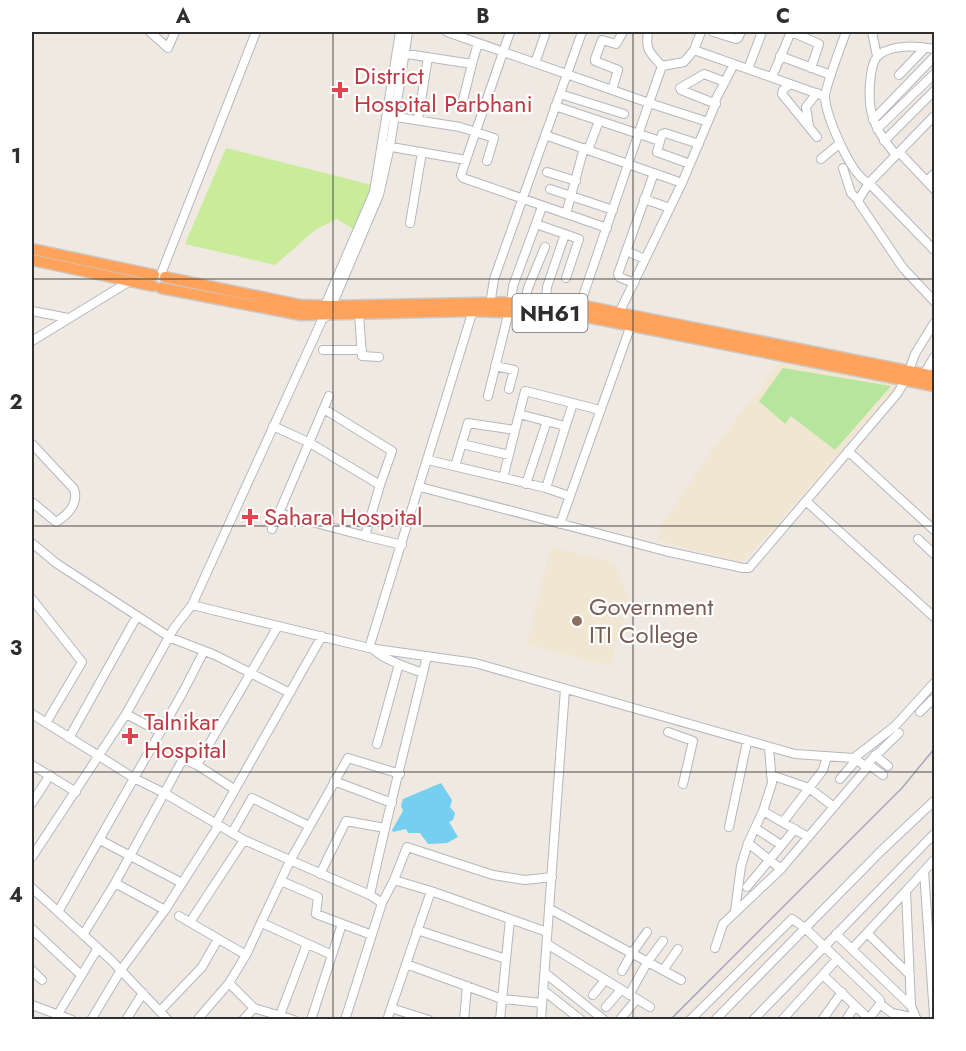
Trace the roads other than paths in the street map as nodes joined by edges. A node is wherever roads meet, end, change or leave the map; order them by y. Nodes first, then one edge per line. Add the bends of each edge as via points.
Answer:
1 (150, 32) edge
2 (175, 32) edge
3 (256, 32) edge
4 (400, 32) edge
5 (408, 32) edge
6 (447, 32) edge
7 (510, 32) edge
8 (546, 32) edge
9 (582, 32) edge
10 (623, 32) edge
11 (648, 32) edge
12 (701, 32) edge
13 (713, 32) edge
14 (741, 32) edge
15 (759, 32) edge
16 (791, 32) edge
17 (846, 32) edge
18 (872, 32) edge
19 (478, 43) junction
20 (925, 48) junction
21 (934, 49) edge
22 (694, 50) junction
23 (503, 52) junction
24 (400, 53) junction
25 (780, 56) junction
26 (877, 56) junction
27 (428, 57) junction
28 (934, 57) edge
29 (535, 63) junction
30 (472, 64) junction
31 (734, 64) junction
32 (662, 66) junction
33 (812, 68) junction
34 (748, 69) junction
35 (934, 74) edge
36 (567, 75) junction
37 (831, 75) junction
38 (899, 75) dead end
39 (772, 77) junction
40 (725, 82) junction
41 (790, 84) junction
42 (612, 90) junction
43 (934, 91) edge
44 (560, 94) junction
45 (820, 94) junction
46 (649, 103) junction
47 (716, 104) junction
48 (555, 106) junction
49 (461, 108) dead end
50 (624, 114) dead end
51 (390, 116) junction
52 (934, 116) edge
53 (418, 120) junction
54 (873, 120) junction
55 (599, 121) junction
56 (708, 122) junction
57 (809, 128) junction
58 (876, 129) junction
59 (476, 131) junction
60 (545, 135) junction
61 (638, 135) junction
62 (817, 137) dead end
63 (660, 141) junction
64 (884, 141) junction
65 (699, 144) junction
66 (839, 144) junction
67 (385, 146) junction
68 (586, 149) junction
69 (422, 152) junction
70 (897, 153) junction
71 (821, 159) dead end
72 (466, 160) junction
73 (487, 161) dead end
74 (628, 164) junction
75 (690, 164) junction
76 (843, 168) dead end
77 (547, 172) dead end
78 (654, 173) junction
79 (934, 174) edge
80 (576, 181) junction
81 (927, 181) junction
82 (682, 183) junction
83 (870, 183) junction
84 (550, 189) dead end
85 (934, 189) edge
86 (572, 196) junction
87 (644, 199) junction
88 (521, 200) junction
89 (859, 201) junction
90 (542, 207) junction
91 (669, 208) junction
92 (613, 210) junction
93 (566, 214) junction
94 (410, 223) dead end
95 (536, 224) junction
96 (607, 228) junction
97 (565, 234) junction
98 (545, 247) dead end
99 (32, 249) edge
100 (934, 250) edge
101 (626, 251) junction
102 (645, 259) junction
103 (32, 260) edge
104 (141, 272) junction
105 (566, 278) dead end
106 (159, 280) junction
107 (130, 281) junction
108 (634, 283) junction
109 (934, 301) edge
110 (525, 302) junction
111 (546, 302) junction
112 (580, 305) junction
113 (474, 307) junction
114 (490, 307) junction
115 (510, 307) junction
116 (32, 311) edge
117 (325, 312) junction
118 (359, 314) junction
119 (68, 318) junction
120 (625, 319) junction
121 (934, 323) edge
122 (32, 341) edge
123 (323, 350) dead end
124 (362, 350) junction
125 (379, 357) dead end
126 (934, 357) edge
127 (495, 366) junction
128 (907, 375) junction
129 (929, 375) edge
130 (934, 386) edge
131 (509, 389) dead end
132 (329, 396) dead end
133 (488, 396) dead end
134 (573, 403) junction
135 (324, 410) junction
136 (600, 410) junction
137 (519, 414) junction
138 (547, 422) junction
139 (273, 426) junction
140 (565, 426) junction
141 (515, 430) junction
142 (310, 443) junction
143 (462, 444) junction
144 (32, 446) edge
145 (848, 451) junction
146 (509, 455) junction
147 (428, 460) junction
148 (455, 466) junction
149 (503, 478) junction
150 (526, 484) junction
151 (380, 485) junction
152 (420, 487) junction
153 (546, 488) junction
154 (569, 496) junction
155 (807, 501) junction
156 (32, 502) edge
157 (278, 513) junction
158 (560, 524) junction
159 (934, 528) edge
160 (272, 529) dead end
161 (365, 536) junction
162 (918, 539) dead end
163 (32, 543) edge
164 (402, 545) junction
165 (934, 554) edge
166 (32, 599) edge
167 (192, 605) junction
168 (137, 616) junction
169 (934, 617) edge
170 (278, 626) junction
171 (322, 636) junction
172 (171, 638) junction
173 (371, 648) junction
174 (204, 651) junction
175 (427, 656) junction
176 (399, 664) junction
177 (252, 673) junction
178 (423, 673) junction
179 (934, 683) edge
180 (565, 688) junction
181 (290, 693) junction
182 (934, 698) edge
183 (921, 712) dead end
184 (32, 714) edge
185 (126, 714) junction
186 (46, 723) junction
187 (687, 724) junction
188 (160, 732) junction
189 (668, 732) dead end
190 (899, 733) dead end
191 (69, 738) junction
192 (683, 738) junction
193 (747, 742) junction
194 (377, 744) dead end
195 (769, 748) junction
196 (875, 755) junction
197 (97, 756) junction
198 (827, 756) junction
199 (856, 758) junction
200 (32, 765) edge
201 (197, 765) junction
202 (867, 765) junction
203 (888, 766) dead end
204 (400, 774) junction
205 (50, 775) junction
206 (771, 775) junction
207 (883, 775) dead end
208 (134, 778) junction
209 (840, 779) dead end
210 (334, 781) junction
211 (683, 784) dead end
212 (809, 788) junction
213 (234, 789) junction
214 (76, 792) junction
215 (164, 793) junction
216 (934, 801) edge
217 (32, 803) edge
218 (392, 803) junction
219 (834, 807) junction
220 (764, 811) junction
221 (783, 822) junction
222 (217, 824) junction
223 (309, 826) junction
224 (729, 827) dead end
225 (385, 828) junction
226 (755, 828) junction
227 (795, 829) junction
228 (232, 833) junction
229 (934, 834) edge
230 (808, 837) junction
231 (100, 840) junction
232 (244, 840) junction
233 (748, 843) junction
234 (781, 845) junction
235 (129, 856) junction
236 (32, 857) edge
237 (769, 860) junction
238 (934, 860) edge
239 (290, 861) junction
240 (781, 868) junction
241 (924, 871) junction
242 (320, 874) junction
243 (552, 877) junction
244 (394, 880) junction
245 (281, 881) junction
246 (115, 883) junction
247 (182, 884) junction
248 (747, 887) dead end
249 (32, 888) edge
250 (431, 891) junction
251 (906, 891) junction
252 (370, 895) junction
253 (382, 903) junction
254 (550, 909) junction
255 (165, 910) junction
256 (735, 911) junction
257 (58, 912) junction
258 (179, 916) dead end
259 (510, 919) junction
260 (190, 922) junction
261 (262, 923) junction
262 (342, 924) junction
263 (32, 928) edge
264 (805, 928) junction
265 (417, 930) junction
266 (547, 932) junction
267 (647, 932) dead end
268 (867, 933) junction
269 (836, 934) junction
270 (83, 935) junction
271 (372, 935) junction
272 (218, 939) junction
273 (663, 941) dead end
274 (307, 944) junction
275 (547, 944) junction
276 (824, 946) junction
277 (98, 948) junction
278 (715, 948) dead end
279 (678, 949) dead end
280 (852, 949) junction
281 (632, 952) junction
282 (246, 955) junction
283 (332, 955) junction
284 (506, 959) junction
285 (837, 959) junction
286 (648, 961) junction
287 (406, 964) junction
288 (663, 969) junction
289 (32, 970) edge
290 (121, 970) junction
291 (622, 971) dead end
292 (545, 973) junction
293 (81, 975) junction
294 (823, 975) junction
295 (910, 975) junction
296 (42, 980) dead end
297 (605, 980) junction
298 (681, 980) dead end
299 (229, 983) junction
300 (467, 986) junction
301 (543, 990) junction
302 (621, 990) junction
303 (842, 992) junction
304 (143, 993) junction
305 (629, 994) junction
306 (593, 995) dead end
307 (502, 999) junction
308 (637, 999) junction
309 (542, 1003) junction
310 (880, 1004) junction
311 (32, 1005) edge
312 (855, 1006) junction
313 (912, 1006) junction
314 (606, 1007) dead end
315 (650, 1007) dead end
316 (254, 1008) junction
317 (391, 1008) junction
318 (160, 1011) junction
319 (58, 1014) junction
320 (280, 1015) junction
321 (934, 1016) edge
322 (621, 1017) dead end
323 (868, 1019) edge
324 (917, 1019) edge
325 (72, 1020) edge
326 (91, 1020) edge
327 (126, 1020) edge
328 (168, 1020) edge
329 (197, 1020) edge
330 (243, 1020) edge
331 (294, 1020) edge
332 (311, 1020) edge
333 (345, 1020) edge
334 (387, 1020) edge
335 (429, 1020) edge
336 (464, 1020) edge
337 (500, 1020) edge
338 (541, 1020) edge
339 (581, 1020) edge
340 (604, 1020) edge
341 (690, 1020) edge
342 (715, 1020) edge
343 (753, 1020) edge
344 (782, 1020) edge
345 (822, 1020) edge
346 (846, 1020) edge

1 - 2 street via 168,48
3 - 106 street
4 - 24 street
5 - 24 street
6 - 19 street
7 - 23 street
8 - 29 street
9 - 36 street
10 - 42 street via 616,44 602,40 595,59 618,70
11 - 32 street via 649,51
12 - 22 street
13 - 14 street via 736,39
15 - 34 street
16 - 25 street
16 - 33 street via 819,44
17 - 37 street
18 - 26 street
19 - 23 street
19 - 30 street
20 - 21 street
20 - 26 street via 889,50
20 - 38 street
22 - 31 street
22 - 32 street via 684,62
23 - 29 street
23 - 59 street
24 - 27 street
24 - 51 street
25 - 33 street
25 - 39 street
26 - 54 street via 870,83
27 - 30 street
27 - 53 street
28 - 54 street
29 - 36 street
30 - 49 street
31 - 34 street
31 - 40 street
32 - 46 street
33 - 37 street
34 - 39 street
35 - 58 street
36 - 42 street
36 - 44 street
37 - 45 street
39 - 41 street
40 - 47 street
40 - 47 street via 704,74 681,88
41 - 45 street
41 - 57 street via 783,94
42 - 46 street
43 - 64 street
44 - 48 street
44 - 50 street
45 - 57 street via 806,108
45 - 66 street
46 - 56 street
46 - 61 street
47 - 56 street
48 - 55 street
48 - 60 street
51 - 53 street
51 - 67 street
52 - 70 street
53 - 59 street
54 - 58 street
55 - 61 street
55 - 68 street
56 - 65 street
57 - 62 street
58 - 64 street
59 - 72 street
59 - 73 street via 494,139
60 - 68 street
60 - 88 street
61 - 63 street
61 - 74 street
63 - 65 street via 665,133
63 - 75 street via 658,153
64 - 70 street
65 - 75 street
66 - 71 street
66 - 83 street via 861,177
67 - 69 street
67 - 117 street via 374,192
68 - 74 street
68 - 80 street
69 - 72 street
69 - 94 street
70 - 81 street
70 - 83 street
72 - 88 street via 463,178
74 - 78 street
74 - 92 street
75 - 82 street
76 - 89 street via 846,183
77 - 80 street
78 - 82 street
78 - 87 street
79 - 81 street
80 - 86 street
81 - 85 street
82 - 91 street
83 - 89 street
83 - 100 street
84 - 86 street
86 - 92 street
86 - 93 street
87 - 91 street
87 - 101 street
88 - 90 street
88 - 114 street via 494,279
89 - 109 street via 903,268
90 - 93 street
90 - 95 street
91 - 102 street
92 - 96 street
93 - 96 street
95 - 97 street
95 - 115 street via 513,286
96 - 112 street
97 - 105 street via 580,240
97 - 111 street via 547,287
98 - 110 street
99 - 104 highway, NH61
101 - 102 street
101 - 108 street via 618,276
102 - 108 street
103 - 107 highway, NH61
104 - 106 highway, NH61
104 - 107 street
106 - 107 highway, NH61
106 - 117 highway, NH61 via 301,315
107 - 119 street
108 - 120 street
110 - 111 highway, NH61
110 - 115 highway, NH61
111 - 112 highway, NH61
112 - 120 highway, NH61
113 - 114 highway, NH61
113 - 117 highway, NH61
113 - 118 highway, NH61
113 - 147 street
114 - 115 highway, NH61
115 - 120 highway, NH61
115 - 127 street
116 - 119 street
117 - 118 highway, NH61
117 - 139 street
118 - 124 street
119 - 122 street
120 - 128 highway, NH61
120 - 136 street
121 - 128 street
123 - 124 street
124 - 125 street via 364,357
126 - 129 street
127 - 131 street via 513,370
127 - 133 street
128 - 129 highway, NH61
128 - 130 highway, NH61
128 - 145 street via 897,394
132 - 135 street
134 - 136 street
134 - 137 street via 525,391
134 - 140 street
135 - 142 street
135 - 151 street via 392,451
136 - 154 street
137 - 138 street
137 - 141 street
138 - 140 street
138 - 150 street
139 - 142 street
139 - 167 street
140 - 153 street
141 - 143 street via 470,422
141 - 146 street
142 - 151 street
142 - 157 street
143 - 146 street
143 - 148 street
144 - 156 street via 74,489 76,499 56,522
145 - 155 street
145 - 159 street
146 - 149 street
147 - 148 street
147 - 152 street
148 - 149 street
149 - 150 street
150 - 153 street
151 - 161 street
152 - 158 street
152 - 164 street
153 - 154 street
154 - 158 street
155 - 158 street via 753,566 746,569
155 - 169 street
157 - 160 street
157 - 161 street
161 - 164 street
162 - 165 street
163 - 168 street
164 - 173 street
166 - 186 street via 82,662
167 - 170 street
167 - 172 street
168 - 172 street
168 - 191 street
170 - 171 street
170 - 177 street
171 - 173 street
171 - 181 street
172 - 174 street
172 - 185 street
173 - 175 street
173 - 176 street
174 - 177 street
174 - 188 street
175 - 178 street
175 - 180 street via 475,663
176 - 178 street
176 - 194 street
177 - 181 street
177 - 201 street
178 - 204 street
179 - 199 street via 895,726
180 - 187 street
180 - 243 street
181 - 213 street
182 - 183 street
184 - 186 street
185 - 188 street
185 - 197 street
186 - 191 street
187 - 192 street
187 - 193 street
188 - 208 street
189 - 192 street
190 - 196 street
191 - 197 street
192 - 211 street via 693,742
193 - 195 street
193 - 224 street
195 - 198 street
195 - 206 street
196 - 202 street
196 - 203 street
197 - 208 street
197 - 214 street
198 - 199 street
198 - 212 street via 824,768
199 - 202 street
199 - 209 street
200 - 205 street
201 - 213 street
201 - 215 street via 183,759
202 - 207 street
202 - 219 street
204 - 210 street via 350,757
204 - 218 street
205 - 214 street
205 - 217 street
206 - 212 street
206 - 220 street
208 - 215 street
208 - 231 street
210 - 218 street
210 - 223 street
212 - 219 street
212 - 221 street
213 - 222 street
214 - 236 street
215 - 222 street
215 - 235 street
216 - 264 street
218 - 225 street
219 - 230 street
220 - 221 street
220 - 226 street
221 - 227 street
222 - 228 street
222 - 247 street
223 - 228 street via 252,798
223 - 239 street
225 - 242 street via 346,820
225 - 252 street
226 - 233 street
226 - 234 street
227 - 230 street
227 - 234 street
228 - 232 street
229 - 269 street
230 - 240 street
231 - 235 street
231 - 257 street
232 - 239 street
232 - 260 street
233 - 237 street
233 - 256 street
234 - 237 street
235 - 246 street
235 - 247 street
237 - 240 street
237 - 248 street
238 - 241 street
239 - 242 street
239 - 245 street
240 - 256 street
241 - 251 street
241 - 321 street
242 - 252 street
243 - 244 street via 501,877 408,846
243 - 254 street
244 - 250 street
244 - 253 street
245 - 261 street
245 - 262 street via 317,897 316,914
246 - 255 street
246 - 270 street
247 - 255 street
249 - 257 street
250 - 259 street
250 - 265 street
251 - 268 street
251 - 295 street
252 - 253 street
253 - 271 street
254 - 266 street
254 - 281 street
255 - 290 street
256 - 278 street via 722,926
257 - 270 street
258 - 260 street
259 - 266 street
259 - 284 street
260 - 272 street
261 - 274 street
261 - 282 street
262 - 271 street
262 - 283 street
263 - 293 street
264 - 276 street
264 - 341 street via 789,920
264 - 342 street
265 - 284 street
265 - 287 street
266 - 275 street
267 - 281 street
268 - 280 street
268 - 295 street
269 - 276 street
269 - 280 street
270 - 277 street
271 - 333 street
272 - 282 street
272 - 318 street via 202,967
273 - 286 street
274 - 283 street
274 - 320 street
275 - 292 street
275 - 297 street
276 - 285 street
276 - 343 street
277 - 290 street
277 - 293 street
279 - 288 street
280 - 313 street
281 - 286 street
281 - 291 street
282 - 299 street
283 - 332 street
284 - 307 street
285 - 294 street
285 - 310 street
286 - 288 street
286 - 305 street
287 - 300 street
287 - 317 street
288 - 298 street
289 - 296 street
290 - 304 street
290 - 326 street
292 - 301 street
292 - 340 street
293 - 319 street
294 - 303 street
294 - 344 street
295 - 313 street
297 - 302 street
297 - 306 street
299 - 316 street
299 - 329 street
300 - 307 street
300 - 336 street
301 - 309 street
301 - 339 street
302 - 305 street
302 - 314 street
303 - 312 street
303 - 345 street
304 - 318 street
304 - 327 street
305 - 308 street
307 - 309 street
307 - 337 street
308 - 315 street
308 - 322 street
309 - 338 street
310 - 323 street
310 - 324 street
311 - 319 street
312 - 323 street
312 - 346 street
313 - 324 street
316 - 320 street
316 - 330 street
317 - 334 street
317 - 335 street
318 - 328 street
319 - 325 street
320 - 331 street

